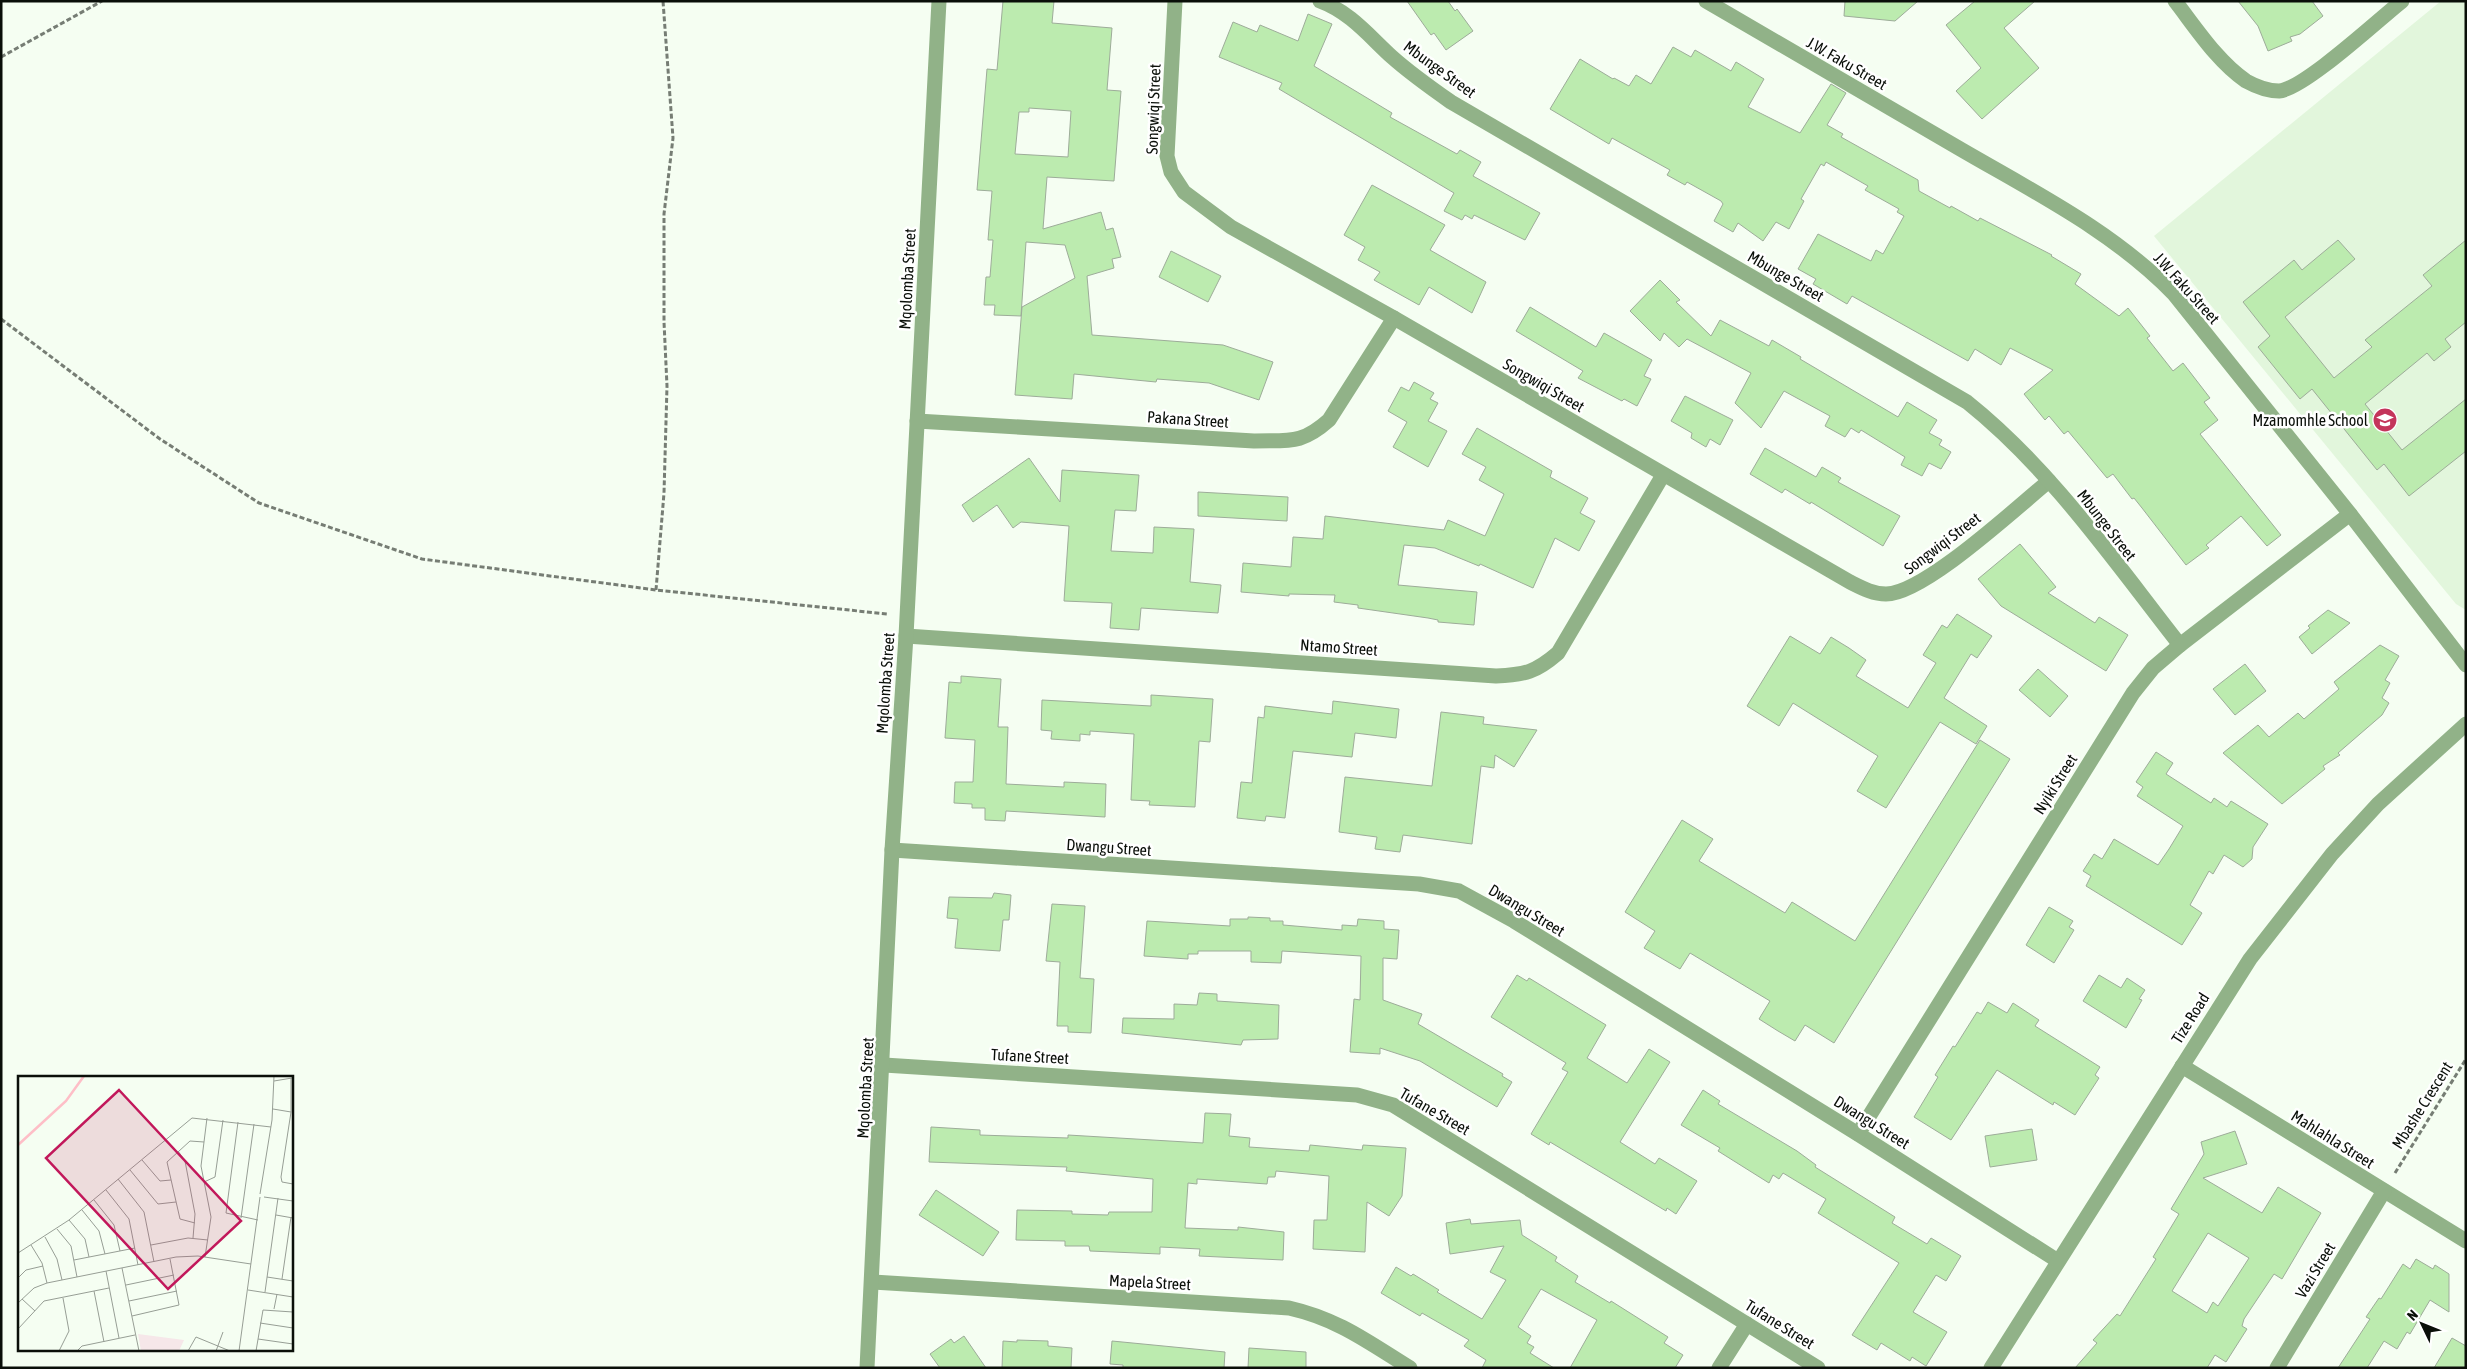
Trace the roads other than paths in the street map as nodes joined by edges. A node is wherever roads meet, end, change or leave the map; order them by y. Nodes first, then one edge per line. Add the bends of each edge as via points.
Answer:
1 (939, 1) edge
2 (1175, 1) edge
3 (1320, 1) edge
4 (1706, 1) edge
5 (2175, 1) edge
6 (2402, 1) edge
7 (1723, 5) edge
8 (1394, 318) junction
9 (917, 421) junction
10 (1663, 476) junction
11 (2050, 480) junction
12 (2350, 514) junction
13 (906, 636) junction
14 (2180, 645) junction
15 (2466, 665) edge
16 (2466, 724) edge
17 (892, 850) junction
18 (884, 1064) junction
19 (2182, 1066) junction
20 (1858, 1134) junction
21 (2384, 1191) junction
22 (2466, 1241) edge
23 (2058, 1261) junction
24 (873, 1282) junction
25 (1747, 1324) junction
26 (868, 1368) edge
27 (1410, 1368) edge
28 (1719, 1368) edge
29 (1818, 1368) edge
30 (1991, 1368) edge
31 (2276, 1368) edge

1 - 9 street, Mqolomba Street
2 - 8 street, Songwiqi Street via 1167,156 1176,182 1184,192 1231,227
3 - 11 street, Mbunge Street via 1349,16 1399,63 1451,102 1967,402
4 - 7 street, J.W. Faku Street
5 - 6 street via 2231,68 2247,81 2279,91 2314,73
7 - 12 street, J.W. Faku Street via 2042,196 2149,268 2174,294
8 - 9 street, Pakana Street via 1329,420 1299,440
8 - 10 street, Songwiqi Street
9 - 13 street, Mqolomba Street
10 - 11 street, Songwiqi Street via 1850,582 1870,592 1886,594 1915,586 1936,572
10 - 13 street, Ntamo Street via 1558,653 1541,668 1521,675 1496,676
11 - 14 street, Mbunge Street
12 - 14 street, Nyiki Street
12 - 15 street, J.W. Faku Street
13 - 17 street, Mqolomba Street
14 - 20 street, Nyiki Street via 2153,668 2133,693
16 - 19 street, Tize Road via 2378,804 2332,854 2250,959
17 - 18 street, Mqolomba Street
17 - 20 street, Dwangu Street via 1419,884 1459,892 1514,922
18 - 24 street, Mqolomba Street
18 - 25 street, Tufane Street via 1357,1095 1393,1105
19 - 21 street, Mahlahla Street
19 - 23 street, Tize Road
20 - 23 street, Dwangu Street
21 - 22 street, Mahlahla Street
21 - 31 street, Vazi Street
23 - 30 street, Tize Road
24 - 26 street, Mqolomba Street
24 - 27 street, Mapela Street via 1289,1308 1340,1324
25 - 28 street
25 - 29 street, Tufane Street

